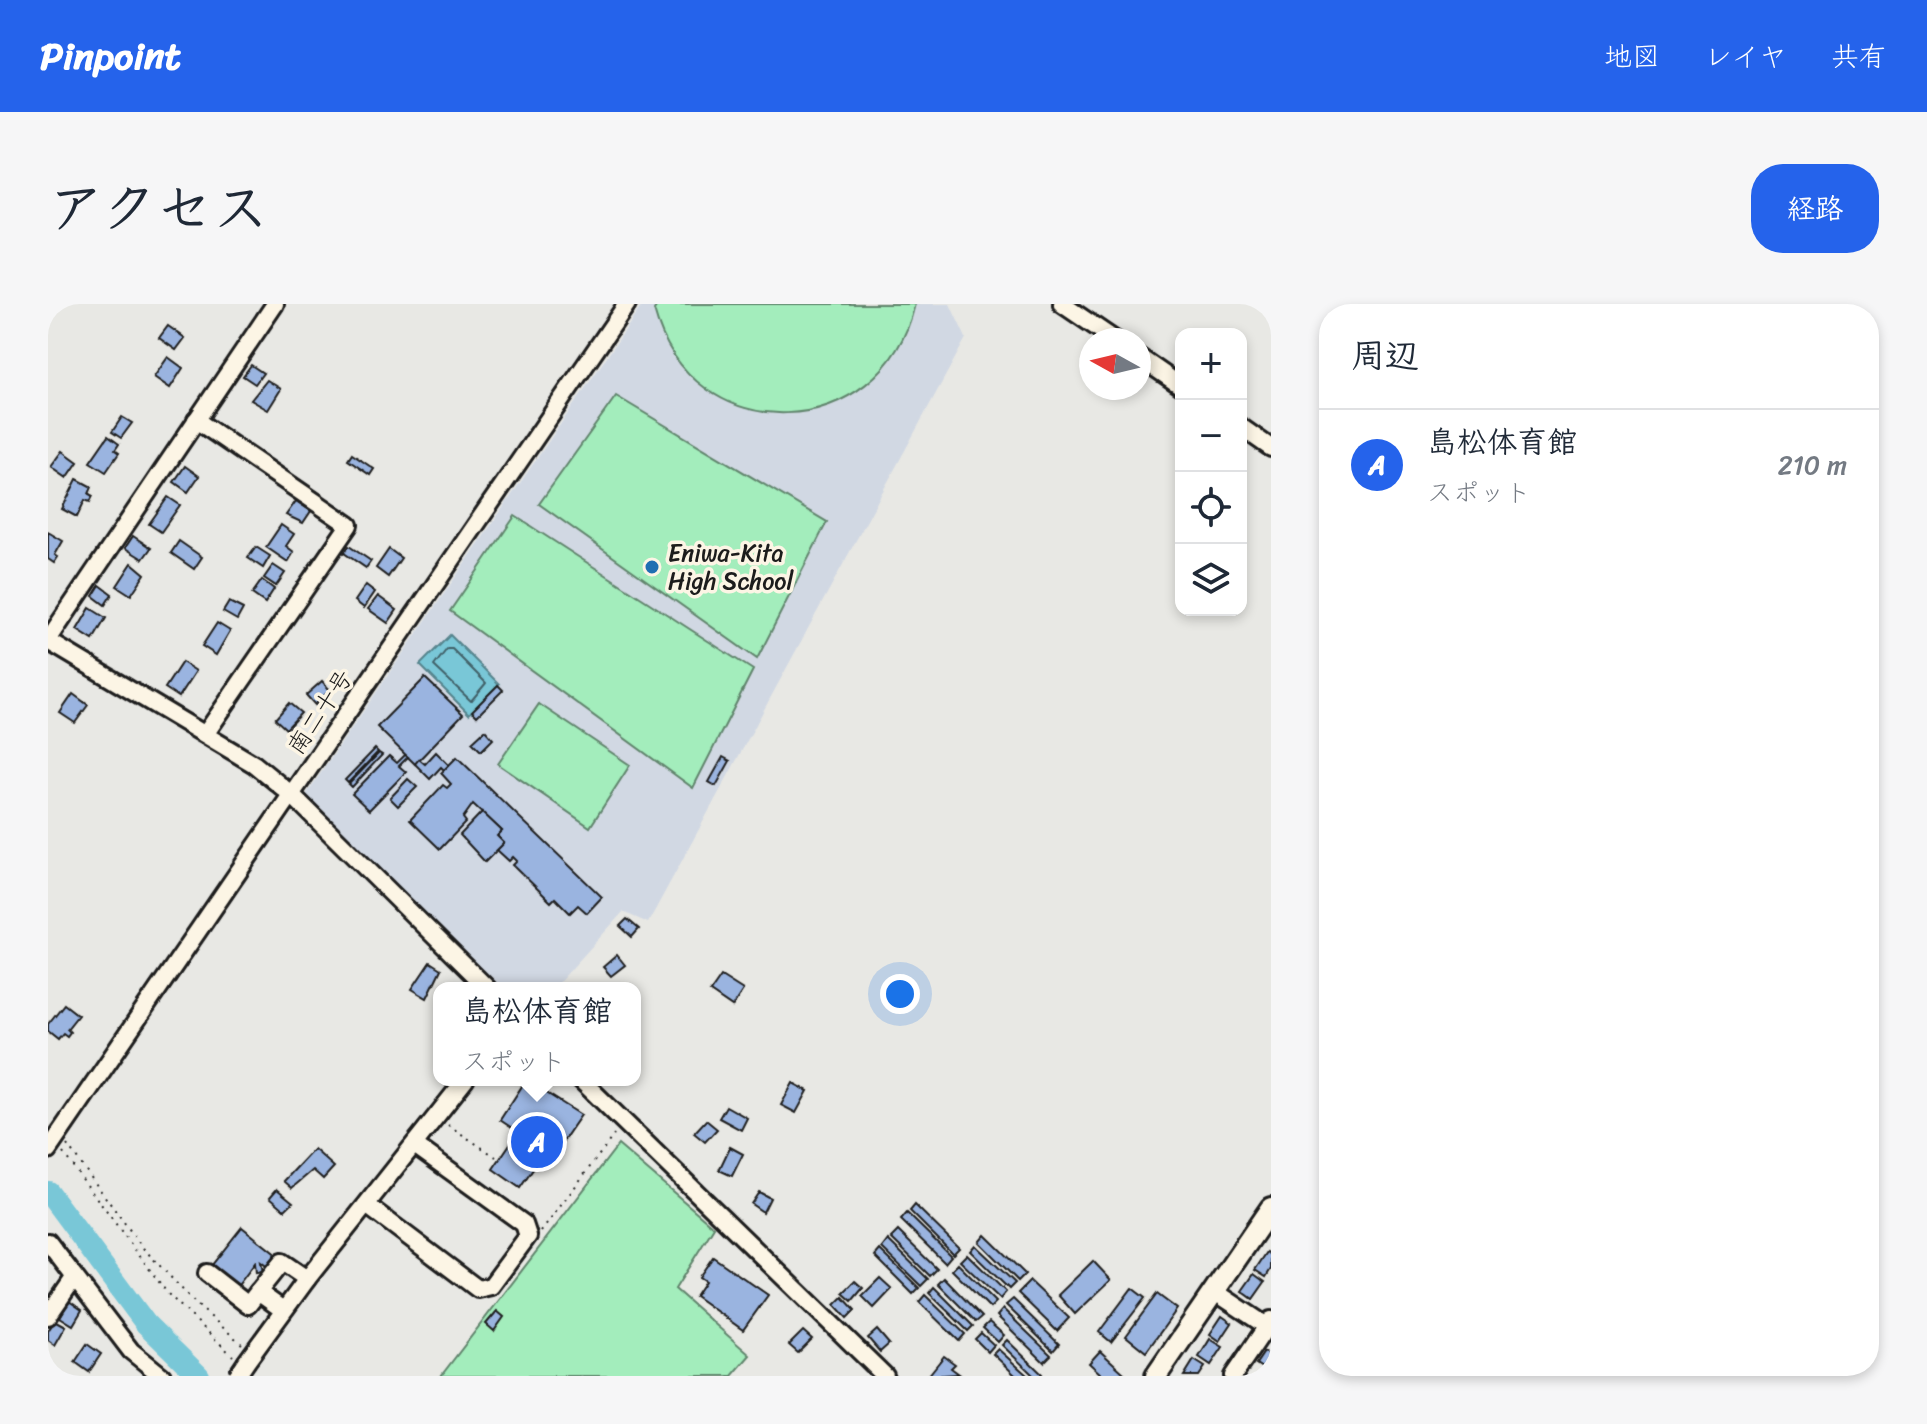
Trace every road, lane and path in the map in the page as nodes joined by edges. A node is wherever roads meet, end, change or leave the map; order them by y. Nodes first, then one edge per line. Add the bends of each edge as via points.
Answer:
1 (275, 304) edge
2 (627, 304) edge
3 (1062, 304) edge
4 (1097, 328) edge
5 (1151, 365) edge
6 (1175, 382) edge
7 (196, 420) junction
8 (1247, 431) edge
9 (1271, 448) edge
10 (48, 640) edge
11 (206, 733) junction
12 (292, 795) junction
13 (481, 982) edge
14 (461, 1086) edge
15 (587, 1086) edge
16 (437, 1118) junction
17 (624, 1121) junction
18 (54, 1144) edge
19 (416, 1146) junction
20 (496, 1157) dead end
21 (368, 1206) junction
22 (1271, 1208) edge
23 (540, 1232) dead end
24 (48, 1242) edge
25 (207, 1273) dead end
26 (74, 1278) junction
27 (307, 1279) junction
28 (1214, 1291) junction
29 (258, 1292) junction
30 (283, 1310) junction
31 (48, 1316) edge
32 (1270, 1325) edge
33 (245, 1357) junction
34 (162, 1376) edge
35 (237, 1376) edge
36 (885, 1376) edge
37 (1156, 1376) edge
38 (1233, 1376) edge

1 - 7 street
2 - 12 street, 南二十号
3 - 4 street
5 - 6 street
7 - 10 street
7 - 11 street via 349,525
8 - 9 street
10 - 11 street
11 - 12 street
12 - 13 street
12 - 18 street, 南二十号
14 - 16 street
15 - 17 street
16 - 19 street
16 - 20 path
17 - 23 path
17 - 36 street
18 - 33 path
18 - 33 path via 168,1294
19 - 21 street
19 - 21 street via 524,1224 528,1236 491,1286 478,1289
21 - 27 street
22 - 28 main road
24 - 26 street
25 - 29 street via 248,1305
26 - 31 street
26 - 34 street via 131,1351
27 - 29 street via 282,1262
27 - 30 street
28 - 32 street
28 - 37 main road
29 - 30 street
30 - 33 street
32 - 38 street
33 - 35 street, bridge

